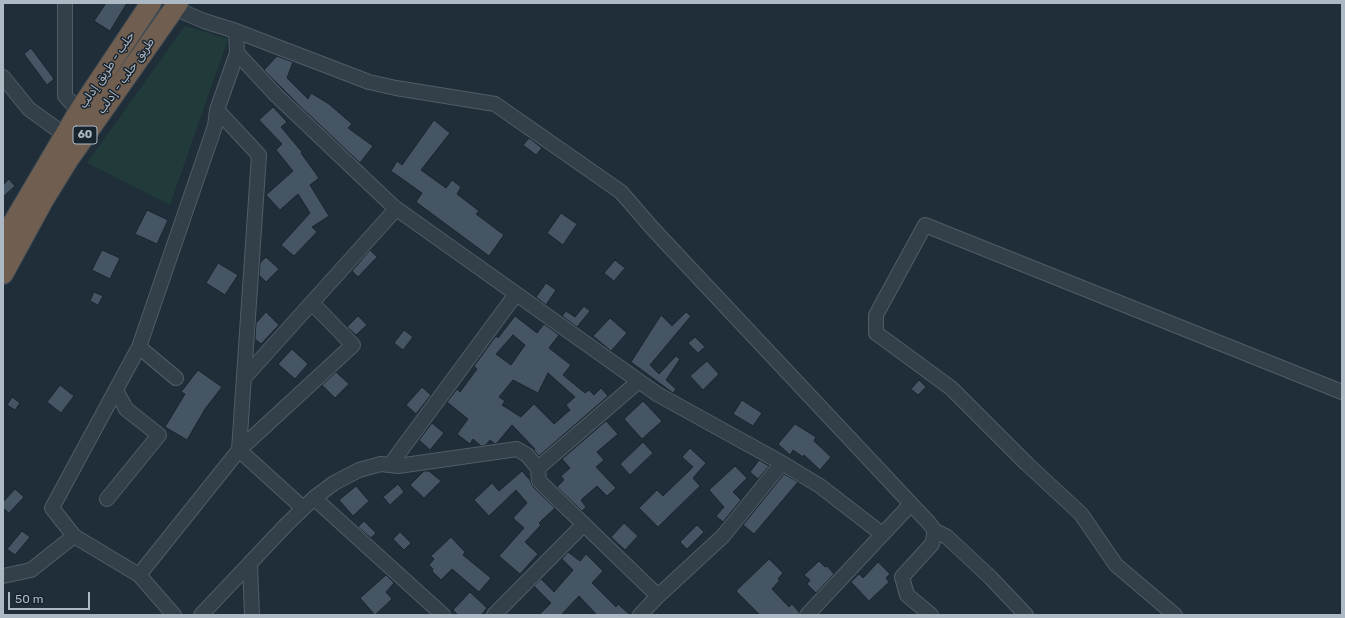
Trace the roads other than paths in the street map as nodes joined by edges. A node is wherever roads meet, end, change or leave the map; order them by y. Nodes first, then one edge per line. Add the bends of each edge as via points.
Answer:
1 (65, 3) edge
2 (151, 3) edge
3 (176, 5) edge
4 (236, 31) junction
5 (237, 54) junction
6 (3, 77) edge
7 (79, 110) junction
8 (217, 110) junction
9 (65, 135) junction
10 (396, 209) junction
11 (4, 236) edge
12 (3, 274) edge
13 (516, 294) junction
14 (312, 303) junction
15 (138, 347) junction
16 (176, 378) dead end
17 (244, 378) junction
18 (639, 381) junction
19 (116, 390) junction
20 (1342, 392) edge
21 (239, 450) junction
22 (782, 462) junction
23 (390, 465) junction
24 (538, 468) junction
25 (314, 498) junction
26 (107, 499) dead end
27 (911, 504) junction
28 (303, 508) junction
29 (584, 524) junction
30 (935, 531) junction
31 (882, 534) junction
32 (74, 536) junction
33 (250, 563) junction
34 (7, 573) edge
35 (139, 575) junction
36 (658, 596) junction
37 (174, 615) edge
38 (201, 615) edge
39 (252, 615) edge
40 (443, 615) edge
41 (494, 615) edge
42 (640, 615) edge
43 (807, 615) edge
44 (931, 615) edge
45 (1026, 615) edge
46 (1175, 615) edge

1 - 7 street via 65,96
2 - 7 highway, حلب - طريق إدلب / 60
3 - 4 street via 204,22
3 - 12 highway, طريق حلب - إدلب / 60 via 68,160
4 - 5 street
4 - 27 street via 369,82 495,104 615,187
5 - 8 street
5 - 10 street via 276,95
6 - 9 street via 29,109
7 - 9 highway, حلب - طريق إدلب / 60
8 - 15 street via 215,126
8 - 17 street via 259,155
9 - 11 highway, حلب - طريق إدلب / 60
10 - 13 street
10 - 14 street
13 - 18 street
13 - 23 street
14 - 17 street
14 - 21 street via 353,345
15 - 16 street
15 - 19 street
17 - 21 street
18 - 22 street via 657,394
18 - 24 street
19 - 26 street via 126,409 159,435
19 - 32 street via 52,508
20 - 46 street via 925,225 876,315 876,333 951,388 1081,514 1116,565
21 - 28 street
21 - 35 street
22 - 31 street via 820,486
22 - 36 street via 723,536
23 - 24 street via 517,449 527,455
23 - 25 street via 381,464 359,470 334,483
24 - 29 street via 539,481
25 - 28 street
25 - 40 street
27 - 30 street
27 - 31 street
28 - 33 street
29 - 36 street
29 - 41 street
30 - 44 street via 932,544 902,577 907,595
30 - 45 street via 947,537
31 - 43 street
32 - 34 street via 32,570
32 - 35 street
33 - 38 street
33 - 39 street
35 - 37 street
36 - 42 street

